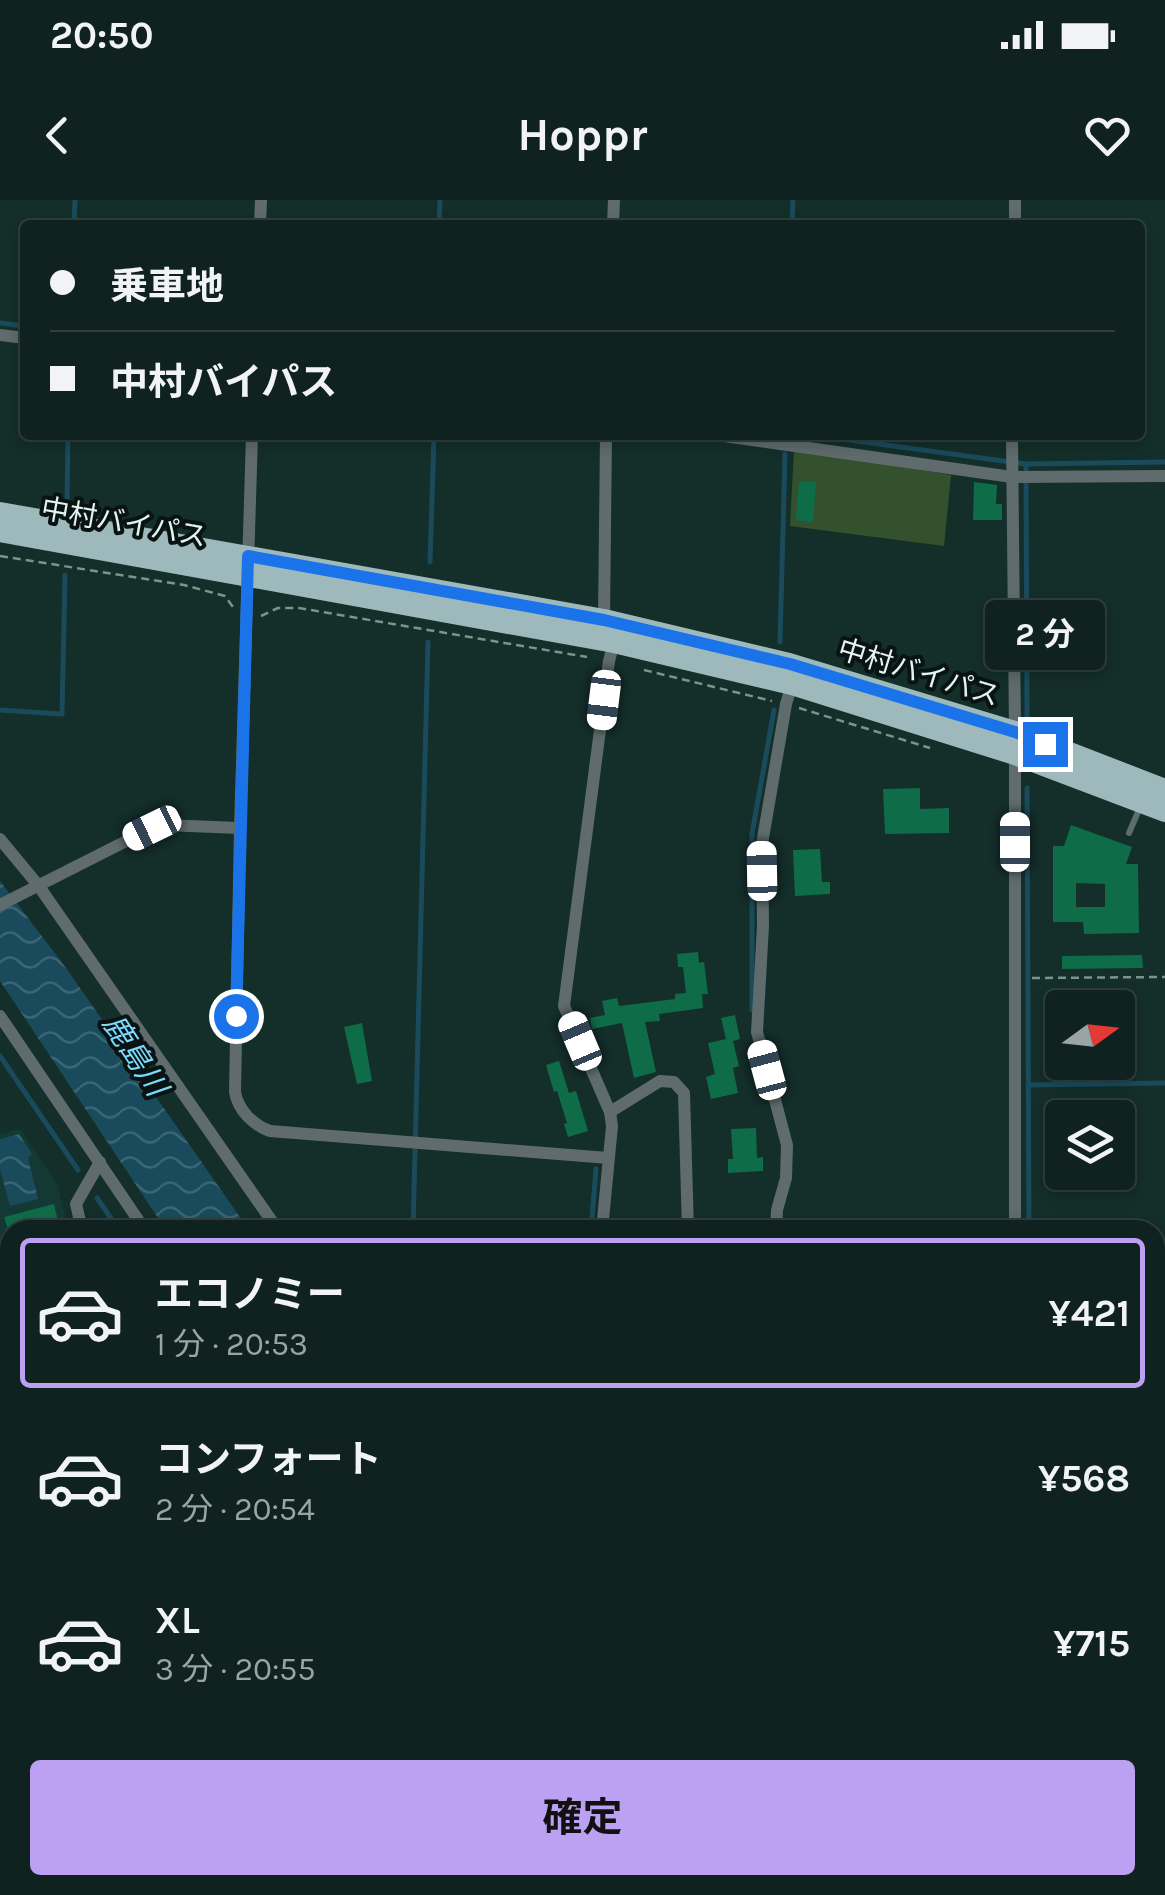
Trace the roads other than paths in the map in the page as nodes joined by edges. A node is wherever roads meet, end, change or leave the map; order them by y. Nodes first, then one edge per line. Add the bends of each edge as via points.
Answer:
1 (252, 440) edge
2 (606, 440) edge
3 (752, 440) edge
4 (1012, 440) edge
5 (1165, 476) edge
6 (1012, 477) junction
7 (0, 513) edge
8 (0, 530) edge
9 (248, 566) junction
10 (604, 620) junction
11 (611, 652) junction
12 (789, 694) junction
13 (1015, 743) junction
14 (1165, 790) edge
15 (1142, 801) junction
16 (1165, 811) edge
17 (240, 828) junction
18 (1130, 833) dead end
19 (0, 840) edge
20 (38, 885) junction
21 (0, 905) edge
22 (0, 1016) edge
23 (610, 1112) junction
24 (608, 1158) junction
25 (100, 1162) junction
26 (80, 1220) edge
27 (138, 1220) edge
28 (271, 1220) edge
29 (603, 1220) edge
30 (688, 1220) edge
31 (776, 1220) edge
32 (1015, 1220) edge

1 - 9 street
2 - 10 street
3 - 6 street
4 - 6 street
5 - 6 street
6 - 13 street
7 - 9 highway, 中村バイパス
8 - 9 highway, 中村バイパス
9 - 10 highway, 中村バイパス
9 - 11 highway, 中村バイパス
9 - 17 street
10 - 13 highway, 中村バイパス via 790,664
11 - 12 highway, 中村バイパス
11 - 23 street via 564,1006
12 - 13 highway, 中村バイパス
12 - 31 street via 762,844 757,1032 787,1146
13 - 14 highway, 中村バイパス
13 - 15 highway, 中村バイパス
13 - 32 street
15 - 16 highway, 中村バイパス
15 - 18 lane
17 - 20 street via 152,828
17 - 24 street via 235,1092 259,1127
19 - 20 street
20 - 21 street
20 - 28 street
22 - 25 street
23 - 24 street
23 - 30 street via 660,1081 684,1092
24 - 29 street
25 - 26 street via 76,1204
25 - 27 street

